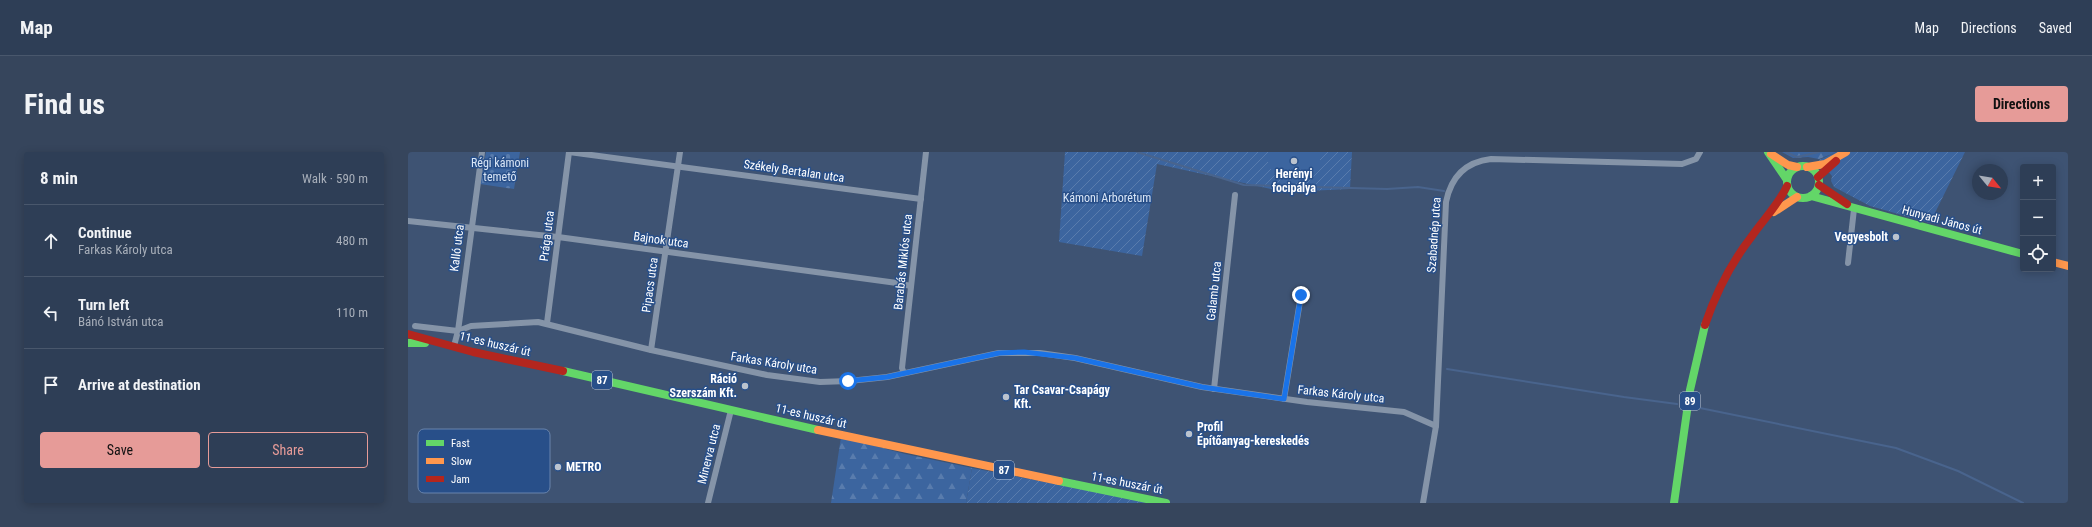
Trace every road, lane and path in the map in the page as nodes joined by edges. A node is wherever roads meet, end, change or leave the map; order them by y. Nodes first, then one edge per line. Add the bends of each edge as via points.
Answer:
1 (482, 152) edge
2 (569, 152) edge
3 (680, 152) edge
4 (926, 152) edge
5 (1700, 152) edge
6 (1768, 152) edge
7 (1844, 154) edge
8 (678, 167) junction
9 (1797, 167) junction
10 (1807, 167) junction
11 (1818, 181) junction
12 (1787, 183) junction
13 (1235, 195) dead end
14 (1812, 196) junction
15 (1797, 197) junction
16 (920, 199) junction
17 (1854, 209) junction
18 (1763, 220) junction
19 (408, 221) edge
20 (470, 228) junction
21 (558, 237) junction
22 (666, 252) junction
23 (2020, 253) edge
24 (1848, 263) dead end
25 (2056, 263) edge
26 (2068, 266) edge
27 (911, 286) junction
28 (1301, 295) dead end
29 (547, 324) junction
30 (415, 326) dead end
31 (458, 331) junction
32 (408, 334) edge
33 (408, 343) edge
34 (452, 346) junction
35 (651, 350) junction
36 (904, 373) junction
37 (1214, 389) junction
38 (1284, 399) junction
39 (731, 410) junction
40 (1436, 426) junction
41 (708, 503) edge
42 (1166, 503) edge
43 (1423, 503) edge
44 (1674, 503) edge

1 - 20 street, Kalló utca
2 - 8 street, Székely Bertalan utca
2 - 21 street, Prága utca
3 - 8 street, Pipacs utca
4 - 16 street, Barabás Miklós utca
5 - 40 street, Szabadnép utca via 1696,159 1682,164 1491,159 1476,162 1462,170 1450,185 1446,202
6 - 9 main road via 1779,160
6 - 12 main road
7 - 10 main road via 1825,164
7 - 11 main road
8 - 16 street, Székely Bertalan utca
8 - 22 street, Pipacs utca
9 - 10 main road
9 - 12 main road, 89 via 1790,173
10 - 11 main road via 1813,170
11 - 14 main road via 1817,191
11 - 17 main road
12 - 15 main road via 1790,192
12 - 18 main road, 89 via 1783,195
13 - 37 street, Galamb utca
14 - 15 main road
14 - 17 main road, Hunyadi János út
15 - 18 main road, 89
16 - 27 street, Barabás Miklós utca
17 - 23 main road, Hunyadi János út
17 - 24 street
18 - 44 main road, 89 via 1744,245 1726,276 1708,319 1693,383
19 - 20 street, Bajnok utca
20 - 21 street, Bajnok utca
20 - 31 street, Kalló utca
21 - 22 street, Bajnok utca
21 - 29 street, Prága utca
22 - 27 street, Bajnok utca
22 - 35 street, Pipacs utca
25 - 26 main road
27 - 36 street, Barabás Miklós utca via 902,368
28 - 38 street
29 - 31 street, Farkas Károly utca via 528,322 471,326
29 - 35 street, Farkas Károly utca
30 - 31 street, Farkas Károly utca
31 - 34 street, Kalló utca
32 - 34 main road, 87
33 - 34 main road, 87
34 - 39 main road, 11-es huszár út / 87
35 - 36 street, Farkas Károly utca via 802,381 848,381
36 - 37 street, Farkas Károly utca via 999,353 1024,352 1075,358
37 - 38 street, Farkas Károly utca
38 - 40 street, Farkas Károly utca via 1404,412
39 - 41 street, Minerva utca
39 - 42 main road, 11-es huszár út / 87 via 885,446
40 - 43 street, Szabadnép utca

